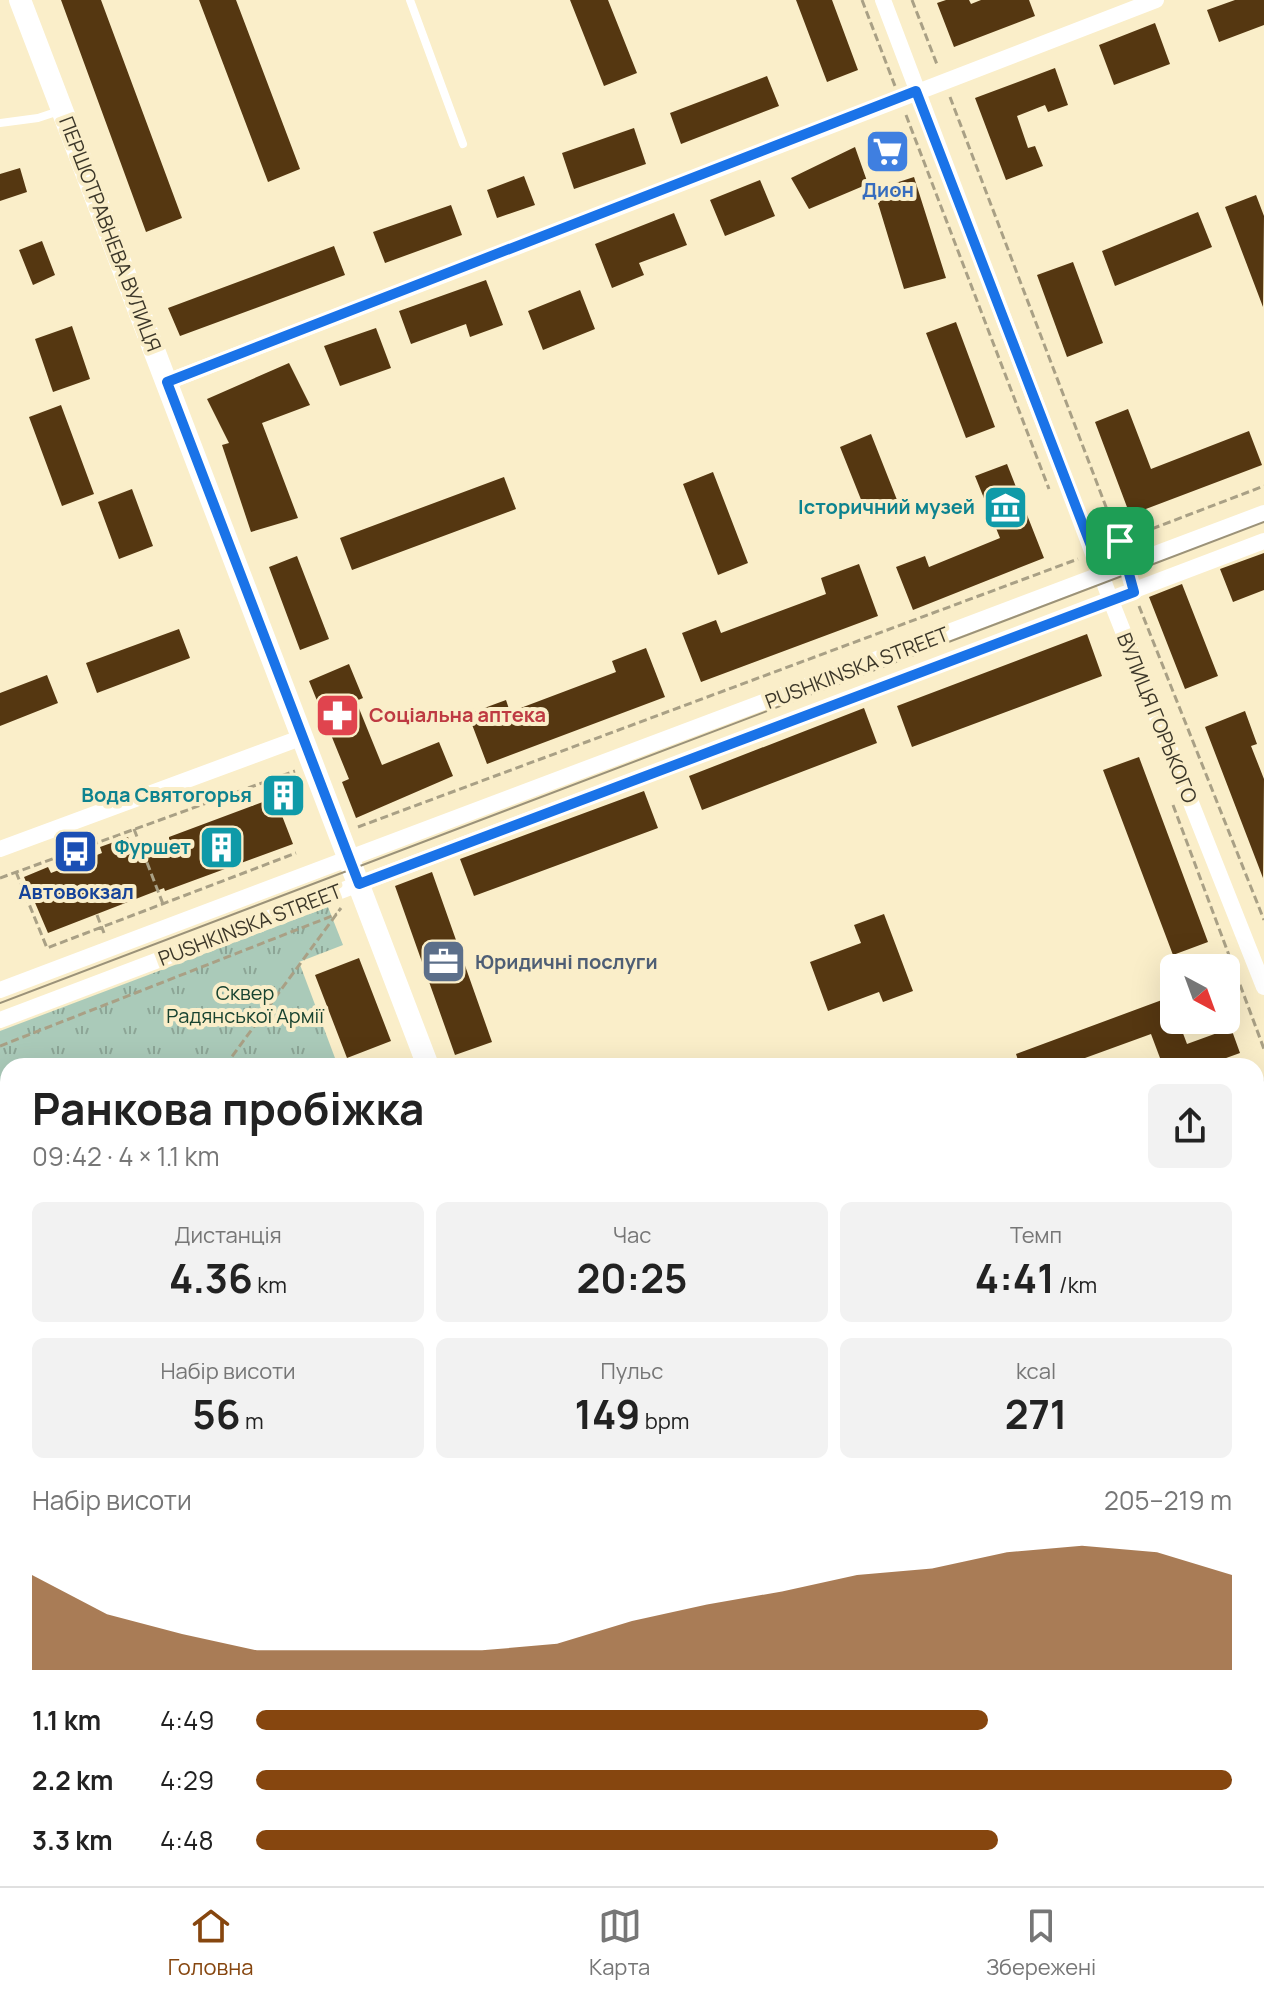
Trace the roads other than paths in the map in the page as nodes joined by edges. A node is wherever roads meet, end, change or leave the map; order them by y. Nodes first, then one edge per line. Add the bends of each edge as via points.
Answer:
1 (20, 0) edge
2 (410, 0) edge
3 (883, 0) edge
4 (1156, 0) edge
5 (916, 91) junction
6 (63, 110) junction
7 (0, 123) edge
8 (463, 144) dead end
9 (167, 382) junction
10 (1264, 513) edge
11 (1264, 541) edge
12 (1103, 576) junction
13 (1111, 601) junction
14 (303, 737) junction
15 (0, 849) edge
16 (348, 858) junction
17 (359, 884) junction
18 (1264, 987) edge
19 (0, 990) edge
20 (0, 1020) edge
21 (425, 1058) edge

1 - 6 street, ПЕРШОТРАВНЕВА ВУЛИЦЯ
2 - 8 lane
3 - 5 street, ВУЛИЦЯ ГОРЬКОГО
4 - 5 street
5 - 9 street
5 - 12 street, ВУЛИЦЯ ГОРЬКОГО
6 - 7 lane
6 - 9 street, ПЕРШОТРАВНЕВА ВУЛИЦЯ
9 - 14 street, ПЕРШОТРАВНЕВА ВУЛИЦЯ
10 - 12 street, PUSHKINSKA STREET
11 - 13 street, PUSHKINSKA STREET
12 - 13 street, ВУЛИЦЯ ГОРЬКОГО
12 - 16 street, PUSHKINSKA STREET
13 - 17 street, PUSHKINSKA STREET
13 - 18 street, ВУЛИЦЯ ГОРЬКОГО
14 - 15 street
14 - 16 street, ПЕРШОТРАВНЕВА ВУЛИЦЯ
16 - 17 street, ПЕРШОТРАВНЕВА ВУЛИЦЯ
16 - 19 street, PUSHKINSKA STREET
17 - 20 street, PUSHKINSKA STREET
17 - 21 street, ПЕРШОТРАВНЕВА ВУЛИЦЯ

